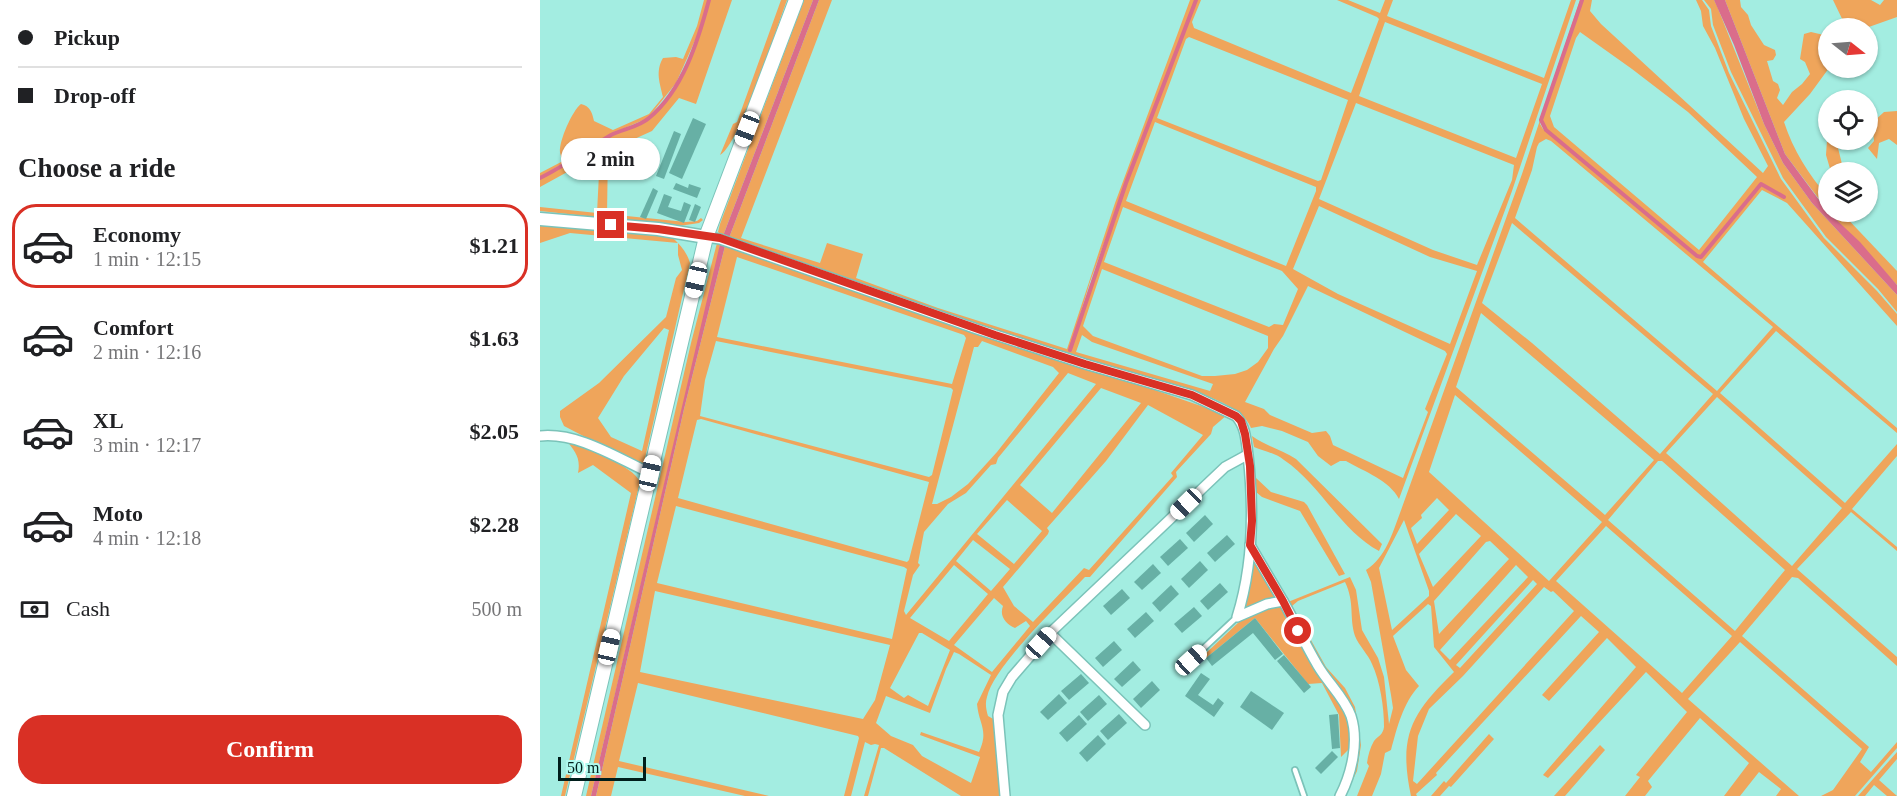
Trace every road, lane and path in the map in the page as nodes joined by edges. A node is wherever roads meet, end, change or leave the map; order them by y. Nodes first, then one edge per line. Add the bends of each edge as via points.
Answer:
1 (796, 0) edge
2 (540, 219) edge
3 (706, 237) junction
4 (540, 436) edge
5 (1247, 455) junction
6 (650, 473) junction
7 (1250, 545) junction
8 (1283, 601) junction
9 (1238, 617) junction
10 (1050, 633) junction
11 (1191, 660) dead end
12 (1145, 725) dead end
13 (1295, 770) dead end
14 (574, 796) edge
15 (1005, 796) edge
16 (1304, 796) edge
17 (1340, 796) edge

1 - 3 main road
2 - 3 street
3 - 5 street via 720,238 1047,352 1209,402 1241,421
3 - 6 main road
4 - 6 street via 571,438
5 - 7 street
5 - 10 street via 1225,467
6 - 14 main road
7 - 8 street
7 - 9 street
8 - 9 street
8 - 17 street via 1305,645 1351,717 1353,758
9 - 11 lane
10 - 12 street
10 - 15 street via 1012,677 1000,700 998,726
13 - 16 lane

